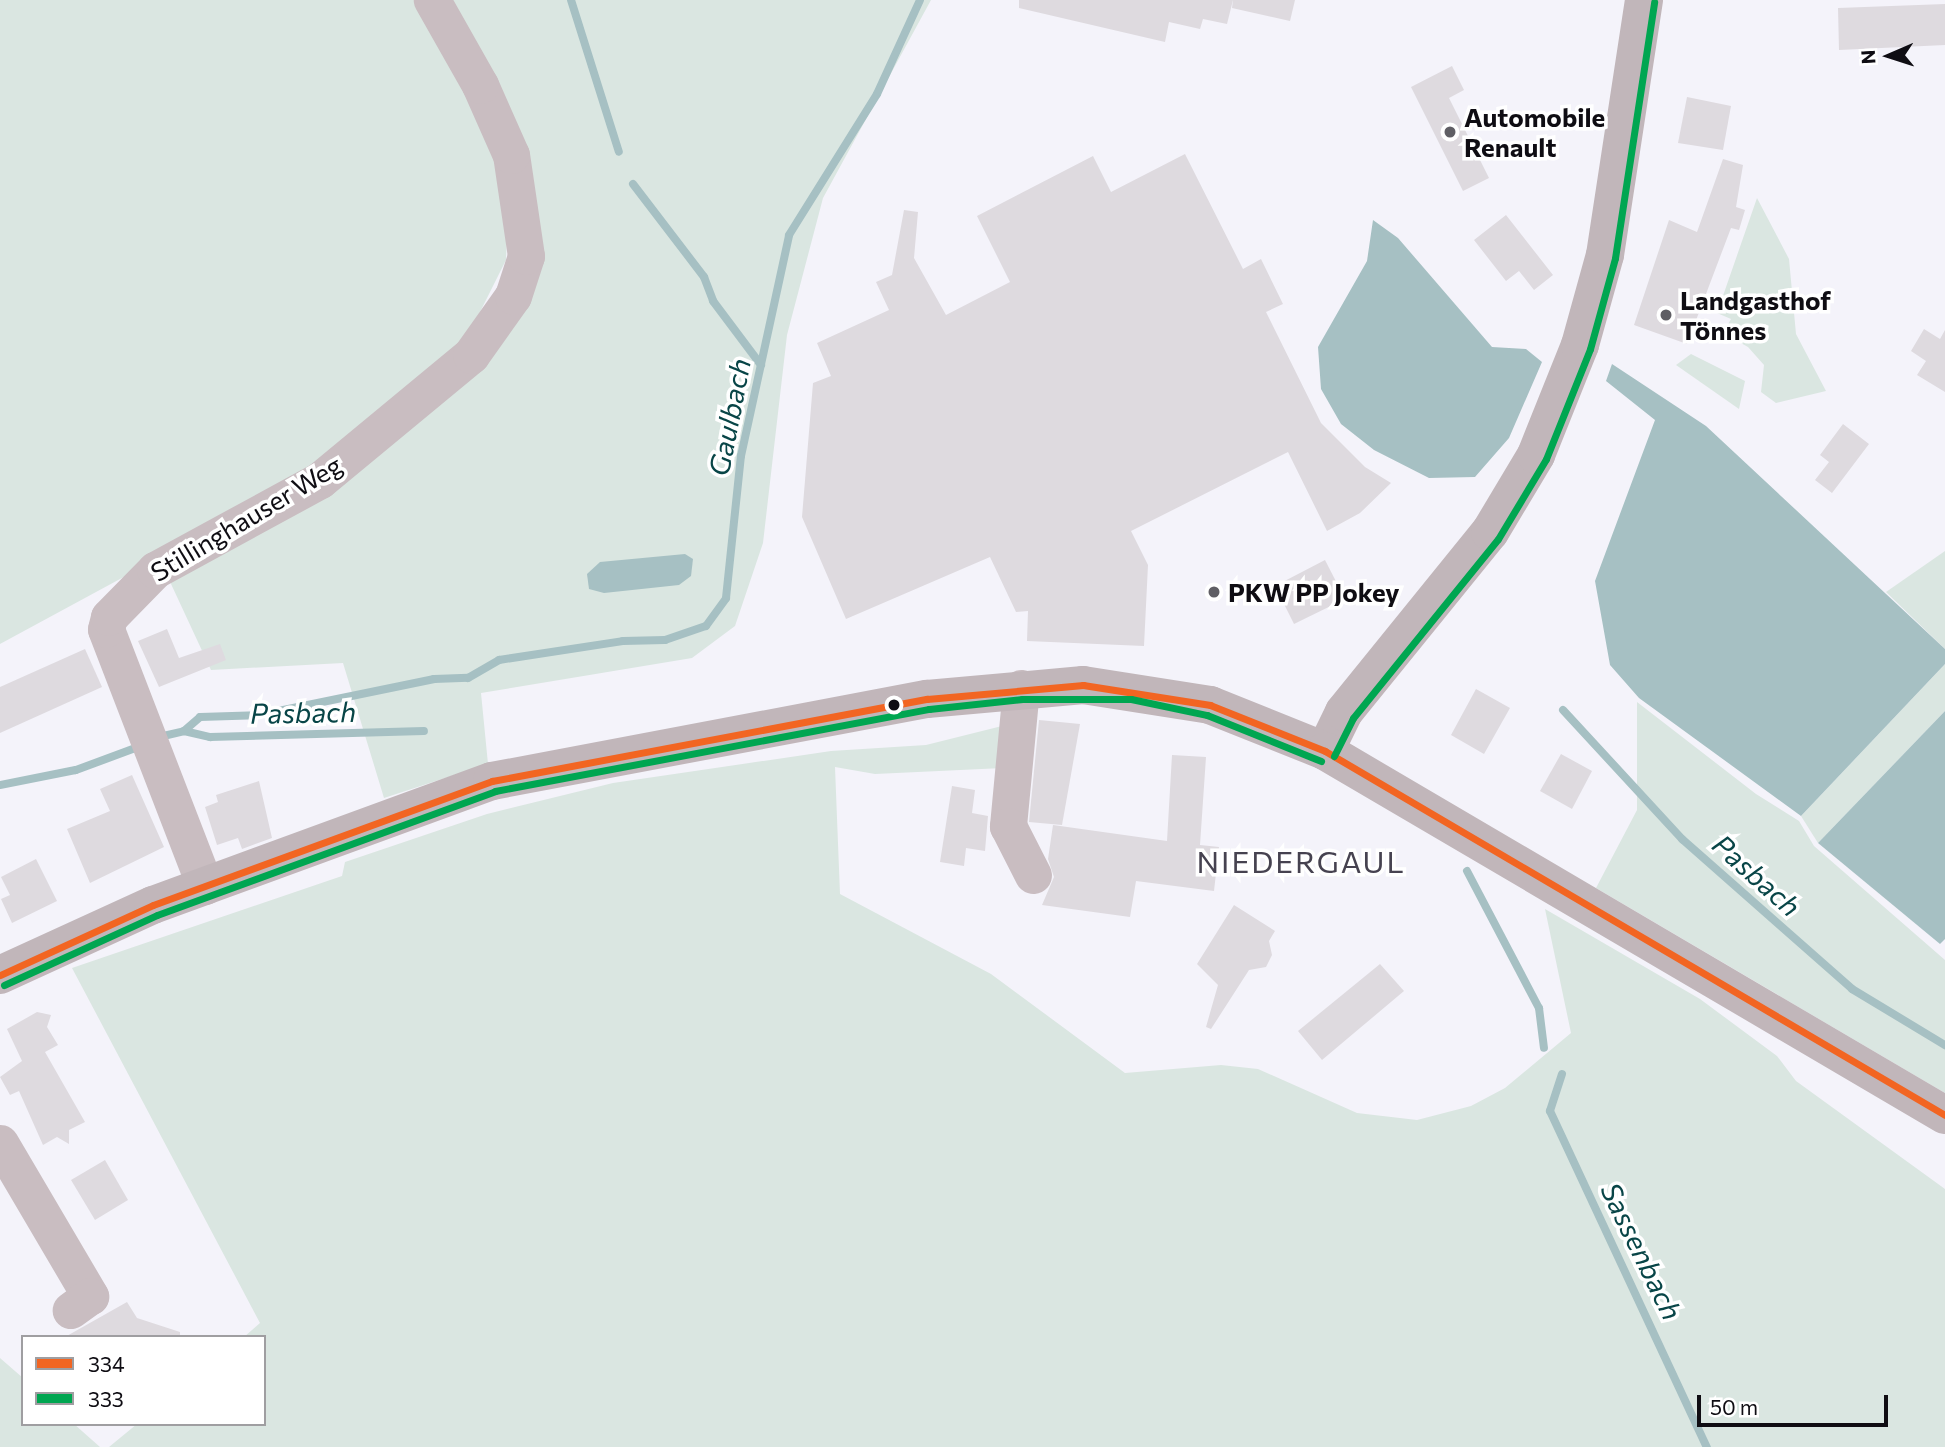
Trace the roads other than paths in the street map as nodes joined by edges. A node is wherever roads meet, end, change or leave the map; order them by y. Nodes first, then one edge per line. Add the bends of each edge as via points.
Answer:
1 (432, 0) edge
2 (1644, 0) edge
3 (1021, 688) junction
4 (1325, 751) junction
5 (1033, 875) dead end
6 (205, 886) junction
7 (0, 975) edge
8 (1945, 1115) edge
9 (0, 1143) edge
10 (71, 1310) dead end

1 - 6 street, Stillinghauser Weg via 480,85 511,155 526,256 513,296 471,355 320,480 155,570 116,605 106,629
2 - 4 main road via 1605,255 1580,345 1536,455 1490,532 1344,712
3 - 4 main road via 1083,685 1167,695 1259,722
3 - 5 street via 1008,826
3 - 6 main road via 928,699 492,781
4 - 8 main road
6 - 7 main road
9 - 10 street via 90,1296

